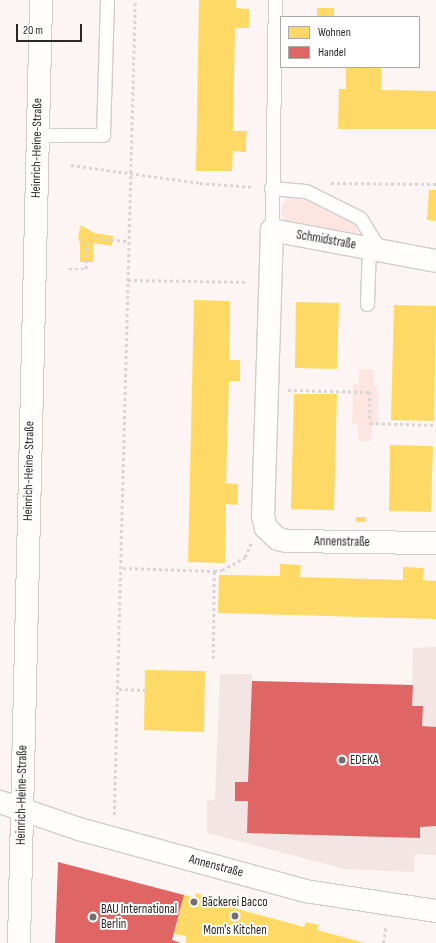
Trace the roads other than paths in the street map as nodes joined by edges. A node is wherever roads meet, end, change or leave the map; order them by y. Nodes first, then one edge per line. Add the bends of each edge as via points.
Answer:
1 (40, 0) edge
2 (107, 0) edge
3 (275, 0) edge
4 (37, 135) junction
5 (271, 188) junction
6 (272, 230) junction
7 (375, 249) junction
8 (436, 261) edge
9 (367, 304) dead end
10 (436, 543) edge
11 (0, 802) edge
12 (22, 810) junction
13 (436, 911) edge
14 (19, 943) edge

1 - 4 street, Heinrich-Heine-Straße
2 - 4 lane via 103,135
3 - 5 lane
4 - 12 street, Heinrich-Heine-Straße
5 - 6 lane
5 - 7 lane, Schmidstraße via 306,191 360,218
6 - 7 street, Schmidstraße
6 - 10 street, Annenstraße via 263,516 266,528 278,538 287,541
7 - 8 street, Schmidstraße
7 - 9 lane
11 - 12 street, Annenstraße
12 - 13 street, Annenstraße via 79,829 305,891
12 - 14 street, Heinrich-Heine-Straße

